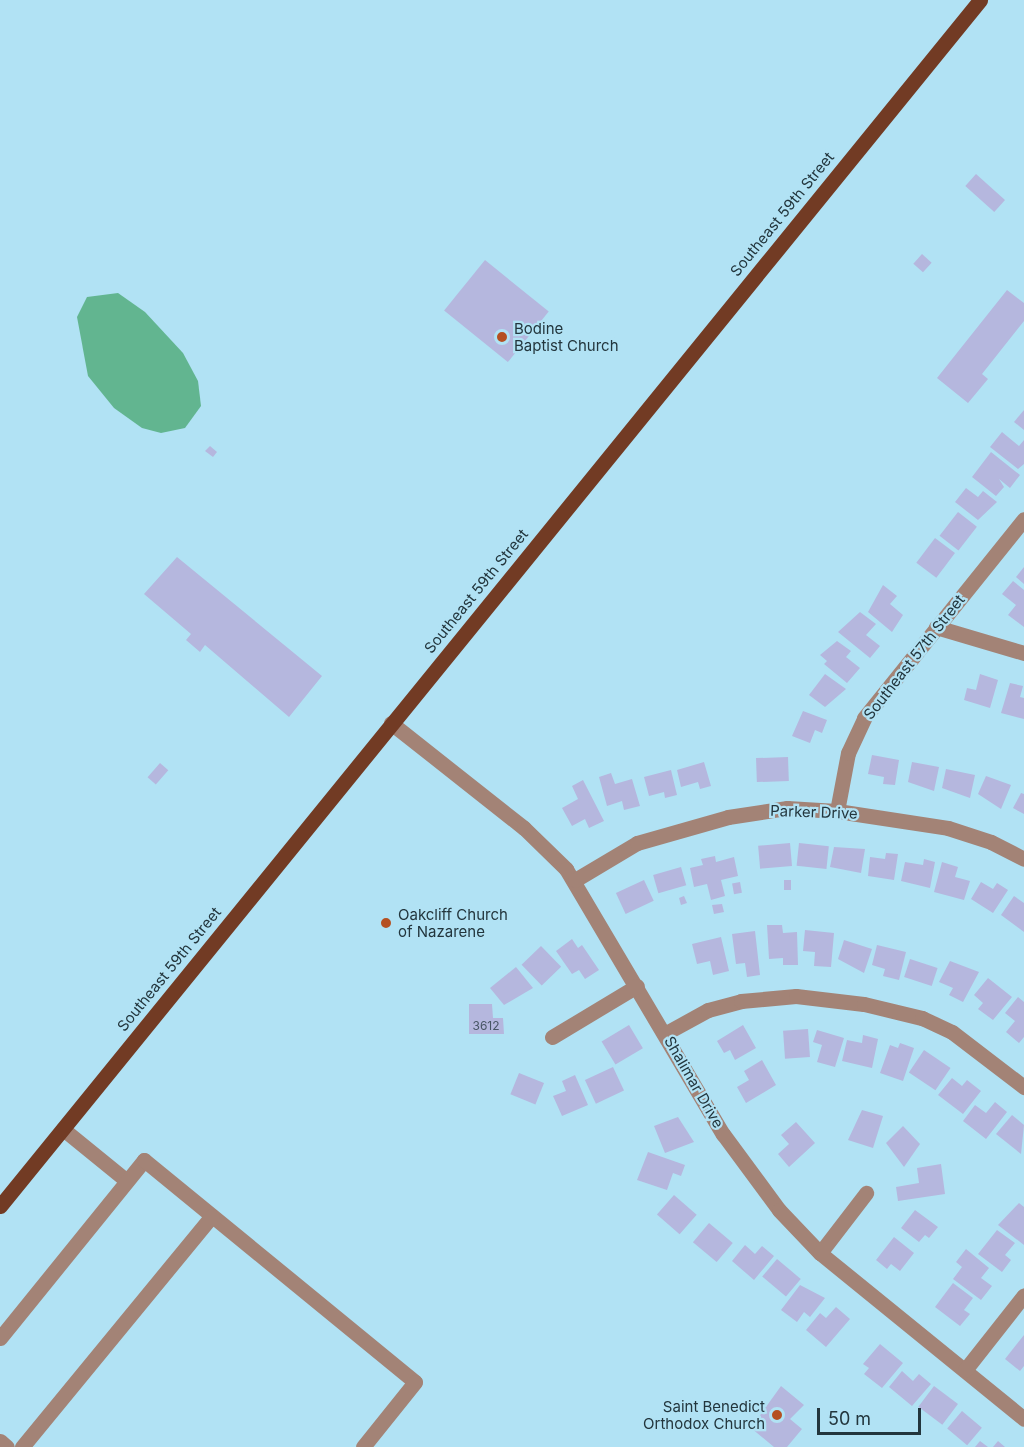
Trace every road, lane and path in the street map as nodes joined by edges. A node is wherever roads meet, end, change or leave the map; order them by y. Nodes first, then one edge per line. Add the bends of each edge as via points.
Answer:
1 (980, 0) edge
2 (1024, 519) edge
3 (936, 627) junction
4 (1024, 653) edge
5 (391, 723) junction
6 (837, 811) junction
7 (1024, 859) edge
8 (575, 880) junction
9 (637, 986) junction
10 (666, 1033) junction
11 (552, 1037) dead end
12 (1024, 1087) edge
13 (63, 1129) junction
14 (127, 1181) junction
15 (866, 1193) dead end
16 (0, 1206) edge
17 (212, 1216) junction
18 (820, 1253) junction
19 (1024, 1295) edge
20 (0, 1338) edge
21 (965, 1370) junction
22 (1024, 1419) edge
23 (0, 1441) edge
24 (7, 1447) edge
25 (22, 1447) edge
26 (363, 1447) edge

1 - 5 main road, Southeast 59th Street
2 - 3 street, Southeast 57th Street
3 - 4 street
3 - 6 street, Southeast 57th Street via 855,735 843,772
5 - 8 street, Shalimar Drive via 533,835
5 - 13 main road, Southeast 59th Street
6 - 7 street, Parker Drive via 948,828 991,842
6 - 8 street, Parker Drive via 787,808 728,817 637,843
8 - 9 street, Shalimar Drive
9 - 10 street, Shalimar Drive
9 - 11 street
10 - 12 street via 708,1010 741,1001 796,996 864,1004 922,1018 952,1032
10 - 18 street, Shalimar Drive via 748,1170
13 - 14 street
13 - 16 main road, Southeast 59th Street
14 - 17 street via 144,1160
14 - 20 street
15 - 18 street
17 - 25 street
17 - 26 street via 415,1382
18 - 21 street, Shalimar Drive
19 - 21 street
21 - 22 street, Shalimar Drive
23 - 24 street

